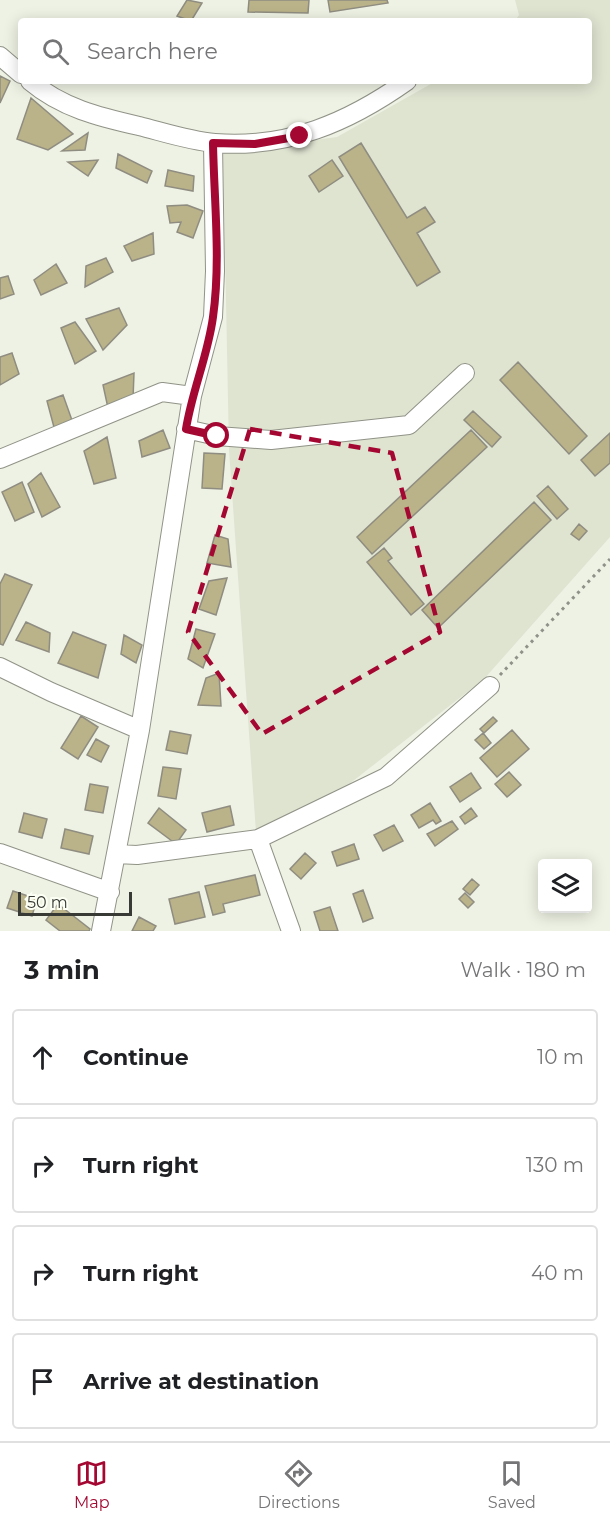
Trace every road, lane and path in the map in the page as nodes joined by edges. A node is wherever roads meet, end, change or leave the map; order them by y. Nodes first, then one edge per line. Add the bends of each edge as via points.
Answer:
1 (0, 56) edge
2 (18, 71) edge
3 (34, 84) edge
4 (403, 84) edge
5 (213, 143) junction
6 (465, 373) dead end
7 (192, 396) junction
8 (186, 429) junction
9 (0, 459) edge
10 (610, 559) edge
11 (0, 667) edge
12 (490, 686) joint
13 (140, 730) junction
14 (258, 839) junction
15 (0, 853) edge
16 (116, 854) junction
17 (110, 892) junction
18 (101, 931) edge
19 (291, 931) edge

1 - 2 street
3 - 5 street via 47,95 89,115
4 - 5 street via 372,105 300,136 255,144
5 - 7 street via 213,317
6 - 8 street via 409,425 271,440
7 - 8 street
7 - 9 street via 162,392
8 - 13 street
10 - 12 path
11 - 13 street
12 - 14 street via 386,777
13 - 16 street
14 - 16 street via 137,855
14 - 19 street
15 - 17 street
16 - 17 street
17 - 18 street

